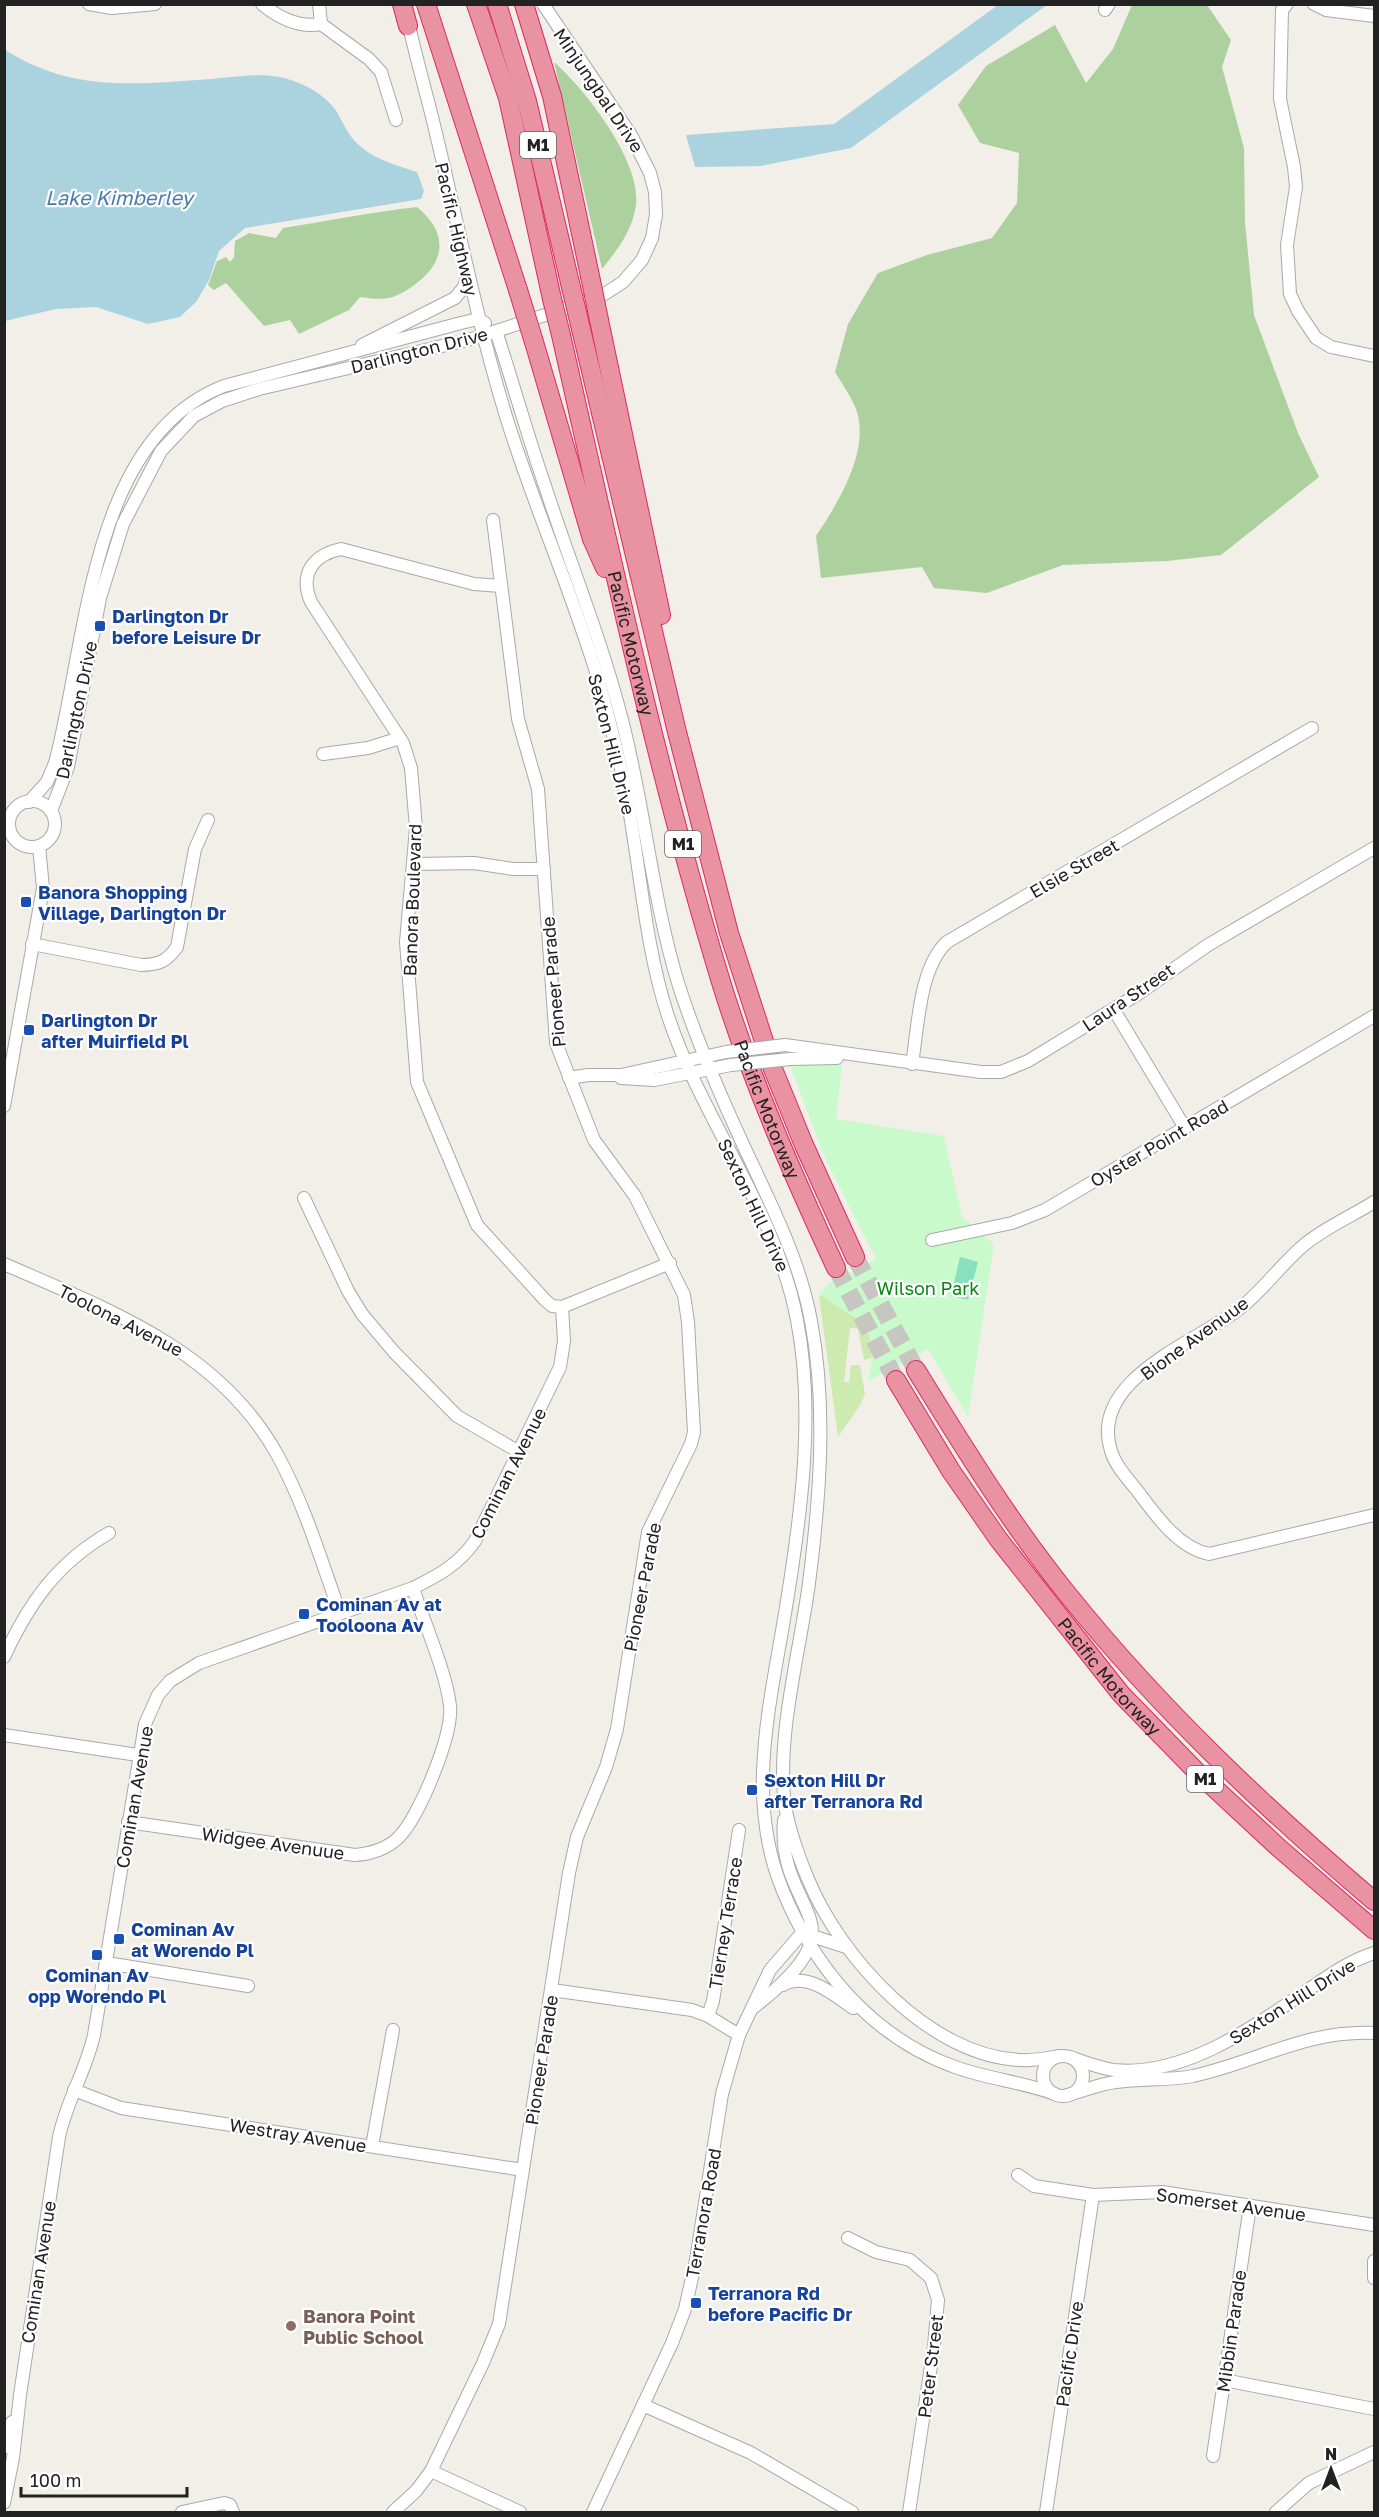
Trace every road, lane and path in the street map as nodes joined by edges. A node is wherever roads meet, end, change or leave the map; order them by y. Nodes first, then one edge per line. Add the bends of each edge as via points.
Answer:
1 (89, 4) edge
2 (155, 4) edge
3 (262, 4) edge
4 (319, 4) edge
5 (403, 4) edge
6 (426, 4) edge
7 (476, 4) edge
8 (498, 4) edge
9 (524, 4) edge
10 (543, 4) edge
11 (1287, 4) edge
12 (1314, 4) edge
13 (1374, 16) edge
14 (321, 24) junction
15 (408, 26) joint
16 (396, 120) dead end
17 (466, 267) junction
18 (478, 319) junction
19 (496, 331) junction
20 (483, 335) junction
21 (354, 351) junction
22 (1374, 356) edge
23 (493, 520) dead end
24 (501, 586) junction
25 (624, 614) junction
26 (1312, 728) dead end
27 (676, 732) junction
28 (400, 738) junction
29 (323, 754) dead end
30 (29, 802) junction
31 (51, 811) junction
32 (208, 820) dead end
33 (7, 822) edge
34 (39, 846) junction
35 (1374, 848) edge
36 (414, 864) junction
37 (544, 869) junction
38 (32, 944) junction
39 (1114, 1010) junction
40 (1374, 1016) edge
41 (704, 1055) junction
42 (862, 1057) junction
43 (685, 1059) junction
44 (912, 1064) junction
45 (709, 1069) junction
46 (690, 1072) junction
47 (608, 1075) junction
48 (569, 1078) junction
49 (4, 1106) edge
50 (1185, 1128) junction
51 (304, 1198) dead end
52 (1374, 1202) edge
53 (932, 1240) dead end
54 (855, 1257) tunnel mouth
55 (670, 1263) junction
56 (4, 1264) edge
57 (836, 1268) tunnel mouth
58 (562, 1307) junction
59 (916, 1370) tunnel mouth
60 (896, 1380) tunnel mouth
61 (519, 1452) junction
62 (1374, 1515) edge
63 (109, 1533) dead end
64 (413, 1588) junction
65 (340, 1613) junction
66 (4, 1657) edge
67 (4, 1735) edge
68 (138, 1755) junction
69 (786, 1806) junction
70 (128, 1822) junction
71 (740, 1830) dead end
72 (1374, 1901) edge
73 (1374, 1930) edge
74 (809, 1939) junction
75 (847, 1947) junction
76 (1374, 1953) edge
77 (107, 1963) junction
78 (248, 1986) dead end
79 (780, 1987) junction
80 (552, 1990) junction
81 (753, 2008) junction
82 (708, 2016) junction
83 (879, 2025) junction
84 (393, 2030) dead end
85 (1374, 2033) edge
86 (739, 2035) junction
87 (1065, 2057) junction
88 (74, 2090) junction
89 (1061, 2094) junction
90 (372, 2146) junction
91 (524, 2170) junction
92 (1018, 2175) dead end
93 (1093, 2195) junction
94 (1250, 2206) junction
95 (1374, 2225) edge
96 (848, 2238) dead end
97 (1374, 2261) edge
98 (1374, 2278) edge
99 (1224, 2380) junction
100 (20, 2395) junction
101 (644, 2405) junction
102 (1374, 2409) edge
103 (4, 2448) edge
104 (1374, 2452) edge
105 (1213, 2456) dead end
106 (431, 2471) junction
107 (4, 2503) edge
108 (182, 2512) edge
109 (233, 2512) edge
110 (393, 2512) edge
111 (520, 2512) edge
112 (593, 2512) edge
113 (852, 2512) edge
114 (909, 2512) edge
115 (1046, 2512) edge
116 (1276, 2512) edge

1 - 2 street via 112,8
3 - 14 street via 289,21 307,26
4 - 14 street
5 - 15 highway
6 - 25 highway, bridge via 518,290 592,539
7 - 25 highway, Pacific Motorway / M1, bridge via 508,98
8 - 27 highway, Pacific Motorway / M1, bridge via 527,101
9 - 27 highway, bridge via 552,96 590,276 679,703
10 - 19 street, Minjungbal Drive via 642,154 655,192 655,226 636,268 607,293
11 - 22 street via 1282,10 1280,99 1296,187 1287,245 1290,294 1316,338 1331,347
12 - 13 street via 1326,10
14 - 16 street via 369,58 381,72
15 - 17 street, Pacific Highway
17 - 18 street, Pacific Highway
17 - 21 street via 466,284 458,296 373,337
18 - 19 street, Darlington Drive
18 - 20 street, Pacific Highway
18 - 21 street, Darlington Drive
19 - 20 street, Darlington Drive
19 - 41 street, Sexton Hill Drive via 611,681 633,766 666,938
20 - 31 street, Darlington Drive via 222,401 194,416 174,436 141,487 109,563 68,767
20 - 43 street, Sexton Hill Drive via 526,478 602,694 629,804 659,984
21 - 30 street, Darlington Drive via 216,389 183,408 155,436 135,469 105,536 90,585 55,763 47,782
23 - 24 street, Pioneer Parade
24 - 28 street, Banora Boulevard via 474,584 341,549 313,561 306,578 311,602
24 - 37 street, Pioneer Parade via 518,719 538,789
25 - 57 highway, Pacific Motorway / M1 via 721,983 784,1153
26 - 44 street, Elsie Street via 947,942 935,955 928,974
27 - 54 highway, Pacific Motorway / M1 via 753,1011 804,1145
28 - 29 street via 368,748
28 - 36 street, Banora Boulevard via 411,768 416,828
30 - 31 street via 41,803
30 - 33 street via 18,807
31 - 34 street via 55,822 53,834
32 - 38 street via 195,849 177,947 169,959 156,965 141,965
33 - 34 street via 18,842
34 - 38 street via 43,888
35 - 39 street, Laura Street via 1194,954
36 - 37 street via 474,862 513,869
36 - 58 street, Banora Boulevard via 406,961 421,1097 477,1225 541,1296 552,1306
37 - 48 street, Pioneer Parade via 556,1043
38 - 49 street
39 - 44 street, Laura Street via 1028,1061 1001,1072
39 - 50 street
40 - 50 street, Oyster Point Road
41 - 42 street, Laura Street, bridge via 785,1045
41 - 43 street, Laura Street
41 - 45 street, Sexton Hill Drive
42 - 44 street, Laura Street
42 - 45 street, Laura Street, bridge via 790,1059
43 - 46 street, Sexton Hill Drive
43 - 47 street, Laura Street
45 - 46 street, Laura Street
45 - 69 street, Sexton Hill Drive via 794,1256 811,1317 816,1360 818,1505 786,1745
46 - 47 street, Laura Street via 649,1080
46 - 74 street, Sexton Hill Drive via 772,1237 790,1287 802,1346 801,1509 767,1718 762,1795 773,1864
47 - 48 street
48 - 55 street, Pioneer Parade via 602,1155 635,1196
50 - 53 street, Oyster Point Road via 1045,1210 1012,1223
51 - 61 street via 362,1314 457,1416
52 - 62 street, Bione Avenuue via 1305,1244 1239,1309 1158,1360 1131,1383 1111,1414 1108,1434 1118,1466 1179,1539 1194,1551 1209,1554
55 - 58 street
55 - 80 street, Pioneer Parade via 687,1305 694,1432 648,1532 617,1729 578,1837
56 - 65 street, Toolona Avenue via 160,1337 193,1358 230,1391 278,1456 305,1512
58 - 61 street, Cominan Avenue via 564,1341 560,1367
59 - 72 highway, Pacific Motorway / M1 via 982,1476 1069,1596 1142,1682 1209,1753
60 - 73 highway, Pacific Motorway / M1 via 951,1471 1053,1610 1121,1694 1195,1770
61 - 64 street, Cominan Avenue via 475,1541 463,1557
63 - 66 street via 87,1546 52,1577 18,1626
64 - 65 street, Cominan Avenue
64 - 70 street, Widgee Avenuue via 448,1692 450,1719 442,1754 400,1836 382,1848 355,1855
65 - 68 street, Cominan Avenue via 216,1656 170,1681 150,1709
67 - 68 street
68 - 70 street, Cominan Avenue
69 - 74 street via 785,1844 794,1879 813,1923
69 - 75 street, Sexton Hill Drive via 810,1884
70 - 77 street, Cominan Avenue
71 - 82 street, Tierney Terrace
74 - 75 street
74 - 79 street, Terranora Road
74 - 81 street, Terranora Road via 770,1970
74 - 83 street, Sexton Hill Drive via 848,1996
75 - 87 street, Sexton Hill Drive via 898,2004 962,2044 1019,2061
76 - 87 street, Sexton Hill Drive via 1345,1966 1247,2031 1200,2053 1131,2070 1103,2068
77 - 78 street
77 - 88 street, Cominan Avenue via 92,2045
79 - 81 street, Terranora Road
79 - 83 street via 793,1981 812,1984
80 - 82 street via 692,2010
80 - 91 street, Pioneer Parade
81 - 86 street, Terranora Road
82 - 86 street
83 - 89 street, Sexton Hill Drive via 930,2057
84 - 90 street
85 - 89 street, Sexton Hill Drive via 1314,2037 1195,2075 1115,2082
86 - 101 street, Terranora Road via 722,2094 685,2309
87 - 89 street via 1080,2065 1082,2077 1078,2088
87 - 89 street via 1049,2062 1044,2072 1046,2086
88 - 90 street, Westray Avenue via 121,2108
88 - 100 street, Cominan Avenue via 59,2138
90 - 91 street, Westray Avenue
91 - 106 street, Pioneer Parade via 499,2324
92 - 93 street, Somerset Avenue via 1034,2186
93 - 94 street, Somerset Avenue via 1162,2192
93 - 115 street, Pacific Drive
94 - 95 street, Somerset Avenue
94 - 99 street, Mibbin Parade
96 - 114 street, Peter Street via 876,2252 910,2260 931,2278 938,2300
97 - 98 street
99 - 102 street
99 - 105 street, Mibbin Parade
100 - 103 street, Cominan Avenue
100 - 107 street, Cominan Avenue via 14,2458
101 - 112 street, Terranora Road
101 - 113 street via 751,2453
104 - 116 street via 1309,2483
106 - 110 street, Pioneer Parade
106 - 111 street
108 - 109 street via 224,2503

